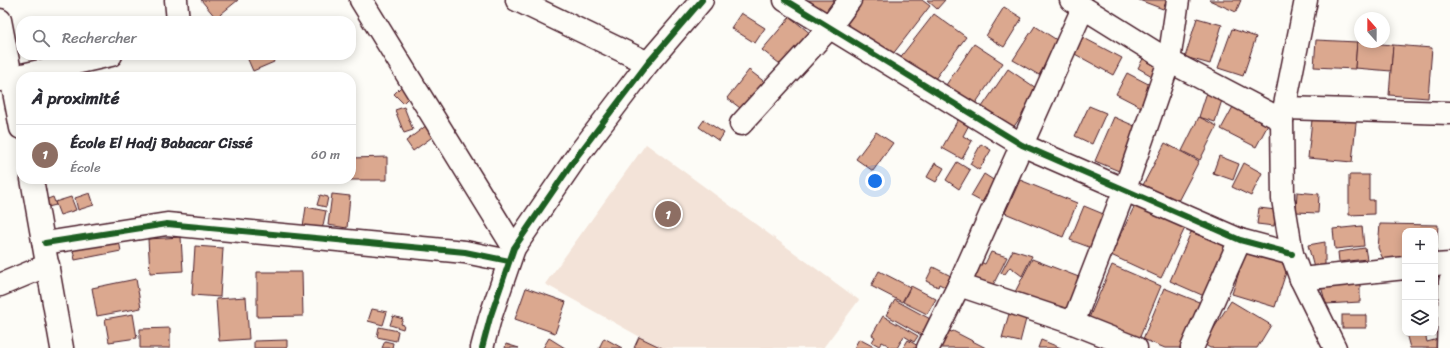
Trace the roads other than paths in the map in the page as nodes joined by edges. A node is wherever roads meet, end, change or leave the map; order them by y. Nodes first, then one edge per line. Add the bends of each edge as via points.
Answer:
1 (176, 0) edge
2 (361, 0) edge
3 (517, 0) edge
4 (702, 0) edge
5 (785, 0) edge
6 (850, 0) edge
7 (1178, 0) edge
8 (1306, 0) edge
9 (1077, 4) edge
10 (178, 16) edge
11 (0, 20) edge
12 (830, 26) junction
13 (89, 60) edge
14 (1170, 61) junction
15 (648, 63) junction
16 (36, 72) edge
17 (16, 77) edge
18 (5, 79) edge
19 (16, 113) edge
20 (1283, 114) junction
21 (1450, 114) edge
22 (741, 124) dead end
23 (1022, 145) junction
24 (33, 184) edge
25 (1125, 190) junction
26 (1240, 240) junction
27 (45, 243) junction
28 (1292, 254) junction
29 (511, 255) junction
30 (1450, 264) edge
31 (48, 265) junction
32 (1438, 265) edge
33 (1402, 268) edge
34 (1301, 279) junction
35 (1450, 282) edge
36 (959, 285) junction
37 (0, 286) edge
38 (1074, 323) junction
39 (62, 348) edge
40 (482, 348) edge
41 (928, 348) edge
42 (1136, 348) edge
43 (1192, 348) edge
44 (1335, 348) edge
45 (1448, 348) edge

1 - 10 street
2 - 29 street
3 - 15 street
4 - 15 street
5 - 12 street
6 - 12 street
7 - 14 street
8 - 20 street
9 - 14 street
9 - 23 street
11 - 18 street
12 - 22 street
12 - 23 street
13 - 16 street
14 - 20 street
14 - 25 street
15 - 29 street via 575,159
17 - 18 street
18 - 19 street
20 - 21 street
20 - 28 street via 1283,199
23 - 25 street
23 - 36 street
24 - 27 street
25 - 26 street
25 - 38 street
26 - 28 street
26 - 43 street
27 - 29 street via 167,224
27 - 31 street
28 - 34 street
29 - 40 street
30 - 32 street
31 - 37 street
31 - 39 street
33 - 34 street
34 - 44 street
35 - 45 street
36 - 38 street
36 - 41 street
38 - 42 street

